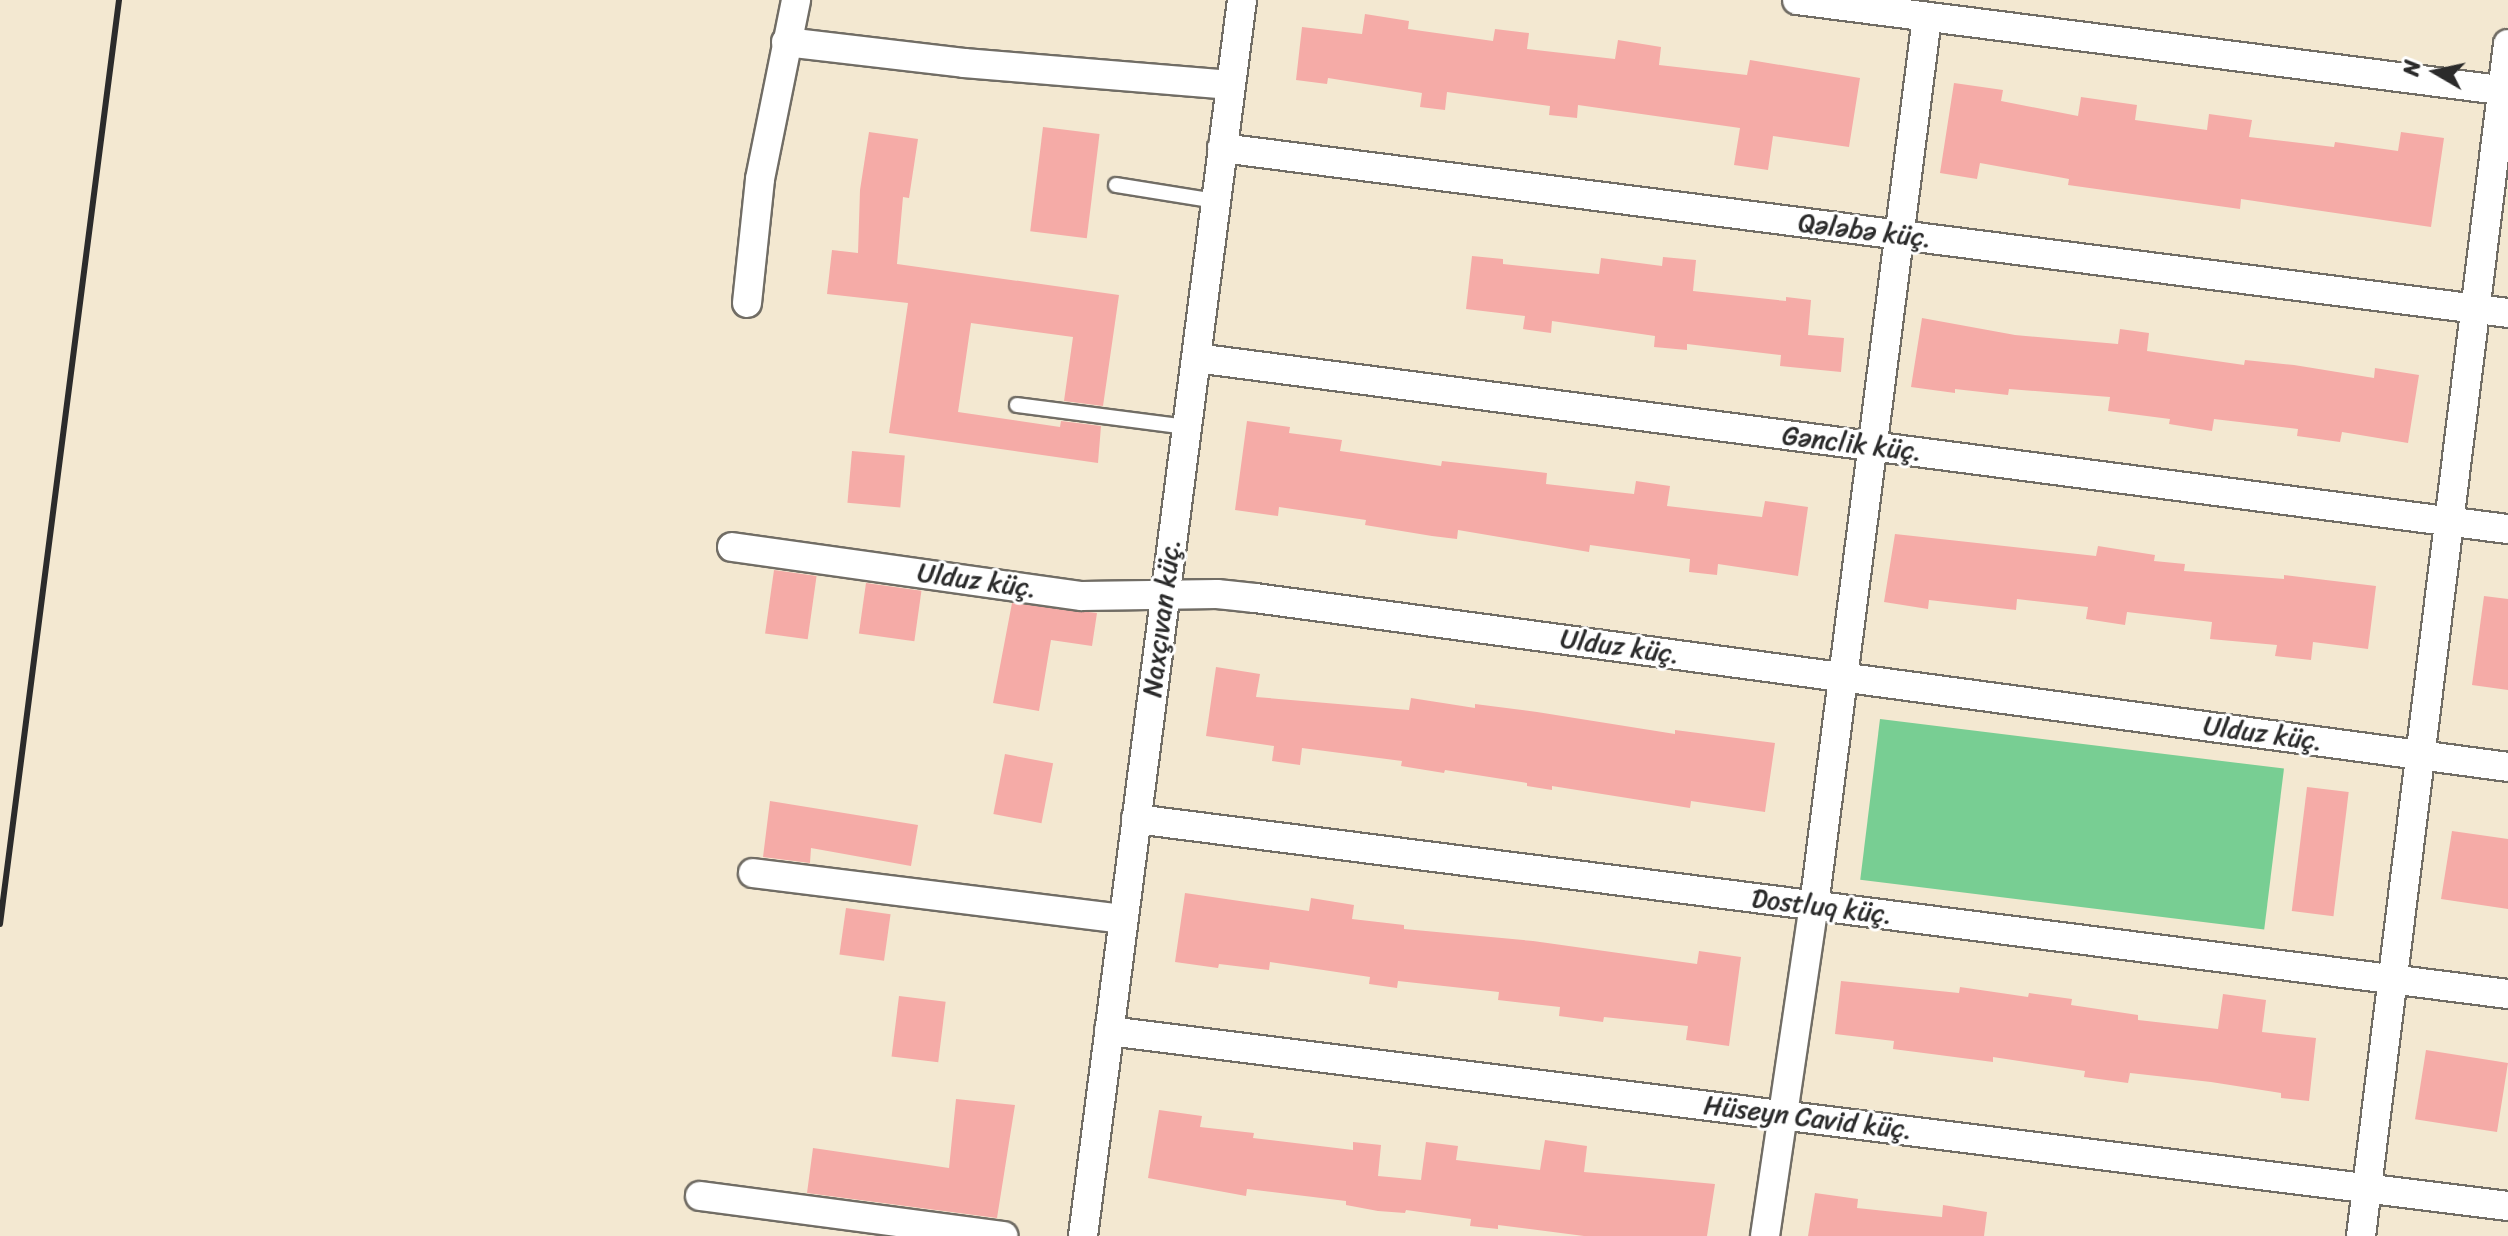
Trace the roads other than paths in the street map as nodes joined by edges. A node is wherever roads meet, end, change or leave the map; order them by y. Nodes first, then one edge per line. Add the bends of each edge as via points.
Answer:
1 (796, 0) edge
2 (1242, 0) edge
3 (1797, 0) edge
4 (1927, 18) junction
5 (786, 42) junction
6 (2508, 44) edge
7 (1231, 85) junction
8 (2500, 90) junction
9 (1222, 148) junction
10 (1116, 185) dead end
11 (1216, 201) junction
12 (1898, 235) junction
13 (747, 303) dead end
14 (2476, 309) junction
15 (2508, 313) edge
16 (1196, 358) junction
17 (1017, 405) dead end
18 (1186, 427) junction
19 (1870, 446) junction
20 (2447, 521) junction
21 (2508, 529) edge
22 (732, 547) dead end
23 (1165, 596) junction
24 (1842, 677) junction
25 (2419, 755) junction
26 (2508, 767) edge
27 (1136, 819) junction
28 (753, 873) dead end
29 (1814, 906) junction
30 (1122, 919) junction
31 (2392, 980) junction
32 (2508, 994) edge
33 (1109, 1031) junction
34 (1783, 1115) junction
35 (2368, 1188) junction
36 (700, 1196) dead end
37 (2508, 1206) edge
38 (1003, 1236) edge
39 (1083, 1236) edge
40 (1765, 1236) edge
41 (2361, 1236) edge

1 - 5 street
2 - 7 street, Naxçıvan küç.
3 - 4 street
4 - 8 street
4 - 12 street
5 - 7 street
5 - 13 street via 760,179
6 - 8 street
7 - 9 street, Naxçıvan küç.
8 - 14 street
9 - 11 street, Naxçıvan küç.
9 - 12 street, Qələbə küç.
10 - 11 lane
11 - 16 street, Naxçıvan küç.
12 - 14 street, Qələbə küç.
12 - 19 street
14 - 15 street, Qələbə küç.
14 - 20 street
16 - 18 street, Naxçıvan küç.
16 - 19 street, Gənclik küç.
17 - 18 lane
18 - 23 street, Naxçıvan küç.
19 - 20 street, Gənclik küç.
19 - 24 street
20 - 21 street, Gənclik küç.
20 - 25 street
22 - 23 street, Ulduz küç. via 1082,596
23 - 24 street, Ulduz küç. via 1255,598
23 - 27 street, Naxçıvan küç.
24 - 25 street, Ulduz küç.
24 - 29 street
25 - 26 street, Ulduz küç.
25 - 31 street
27 - 29 street, Dostluq küç.
27 - 30 street, Naxçıvan küç.
28 - 30 street
29 - 31 street, Dostluq küç.
29 - 34 street
30 - 33 street, Naxçıvan küç.
31 - 32 street, Dostluq küç.
31 - 35 street
33 - 34 street, Hüseyn Cavid küç.
33 - 39 street, Naxçıvan küç.
34 - 35 street, Hüseyn Cavid küç.
34 - 40 street
35 - 37 street, Hüseyn Cavid küç.
35 - 41 street
36 - 38 street

